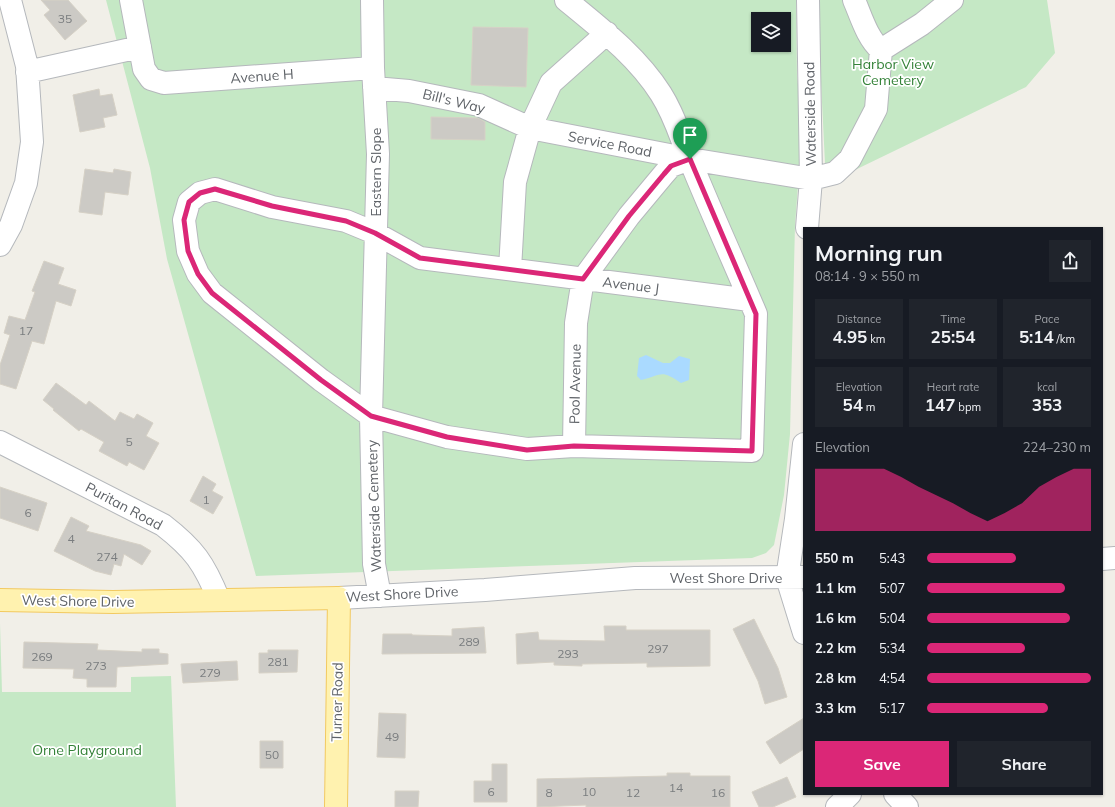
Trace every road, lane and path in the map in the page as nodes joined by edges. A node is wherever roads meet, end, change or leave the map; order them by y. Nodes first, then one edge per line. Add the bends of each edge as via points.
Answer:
1 (10, 0) edge
2 (131, 0) edge
3 (372, 0) edge
4 (566, 0) edge
5 (808, 0) edge
6 (854, 0) edge
7 (952, 0) edge
8 (607, 33) junction
9 (140, 47) junction
10 (881, 50) junction
11 (27, 72) junction
12 (374, 78) junction
13 (530, 128) junction
14 (690, 159) junction
15 (811, 179) junction
16 (807, 227) edge
17 (375, 233) junction
18 (0, 245) edge
19 (510, 269) junction
20 (583, 279) junction
21 (750, 300) junction
22 (371, 416) junction
23 (0, 442) edge
24 (574, 446) junction
25 (803, 453) edge
26 (1115, 558) edge
27 (1103, 559) edge
28 (796, 577) edge
29 (380, 596) junction
30 (339, 598) junction
31 (0, 600) edge
32 (219, 600) junction
33 (803, 626) edge
34 (849, 795) edge
35 (897, 795) edge
36 (336, 807) edge
37 (837, 807) edge
38 (907, 807) edge

1 - 11 street
2 - 9 street
3 - 12 street, Eastern Slope
4 - 8 street
5 - 15 street, Waterside Road
6 - 10 street via 875,45
7 - 10 street via 922,24
8 - 13 street via 551,83
8 - 14 street via 644,71 661,93 679,126
9 - 11 street
9 - 12 street, Avenue H via 144,69 151,79 164,83
10 - 15 street via 876,109 850,159 835,173
11 - 18 street via 32,142 26,183 11,225
12 - 13 street, Bill's Way via 409,91 479,105
12 - 17 street, Eastern Slope via 378,154
13 - 14 street, Service Road
13 - 19 street via 515,182
14 - 15 street, Service Road
14 - 20 street via 671,166 629,216
14 - 21 street
15 - 16 street, Waterside Road
17 - 19 street, Avenue J via 420,258
17 - 22 street, Eastern Slope
17 - 22 street, Avenue J via 346,221 272,206 215,189 200,193 189,202 184,220 188,251 198,274 212,293 321,380
19 - 20 street, Avenue J
20 - 21 street, Avenue J
20 - 24 street, Pool Avenue via 576,323
21 - 24 street via 756,314 752,451
22 - 24 street via 447,437 527,450
22 - 29 street, Waterside Cemetery via 374,564
23 - 32 street, Puritan Road via 162,525 186,543 200,561 211,579
25 - 28 street via 796,519
26 - 27 street
28 - 29 street, West Shore Drive via 635,578
28 - 33 street
29 - 30 street, West Shore Drive
30 - 32 main road, West Shore Drive
30 - 36 main road, Turner Road
31 - 32 main road, West Shore Drive
34 - 37 street
35 - 38 street

